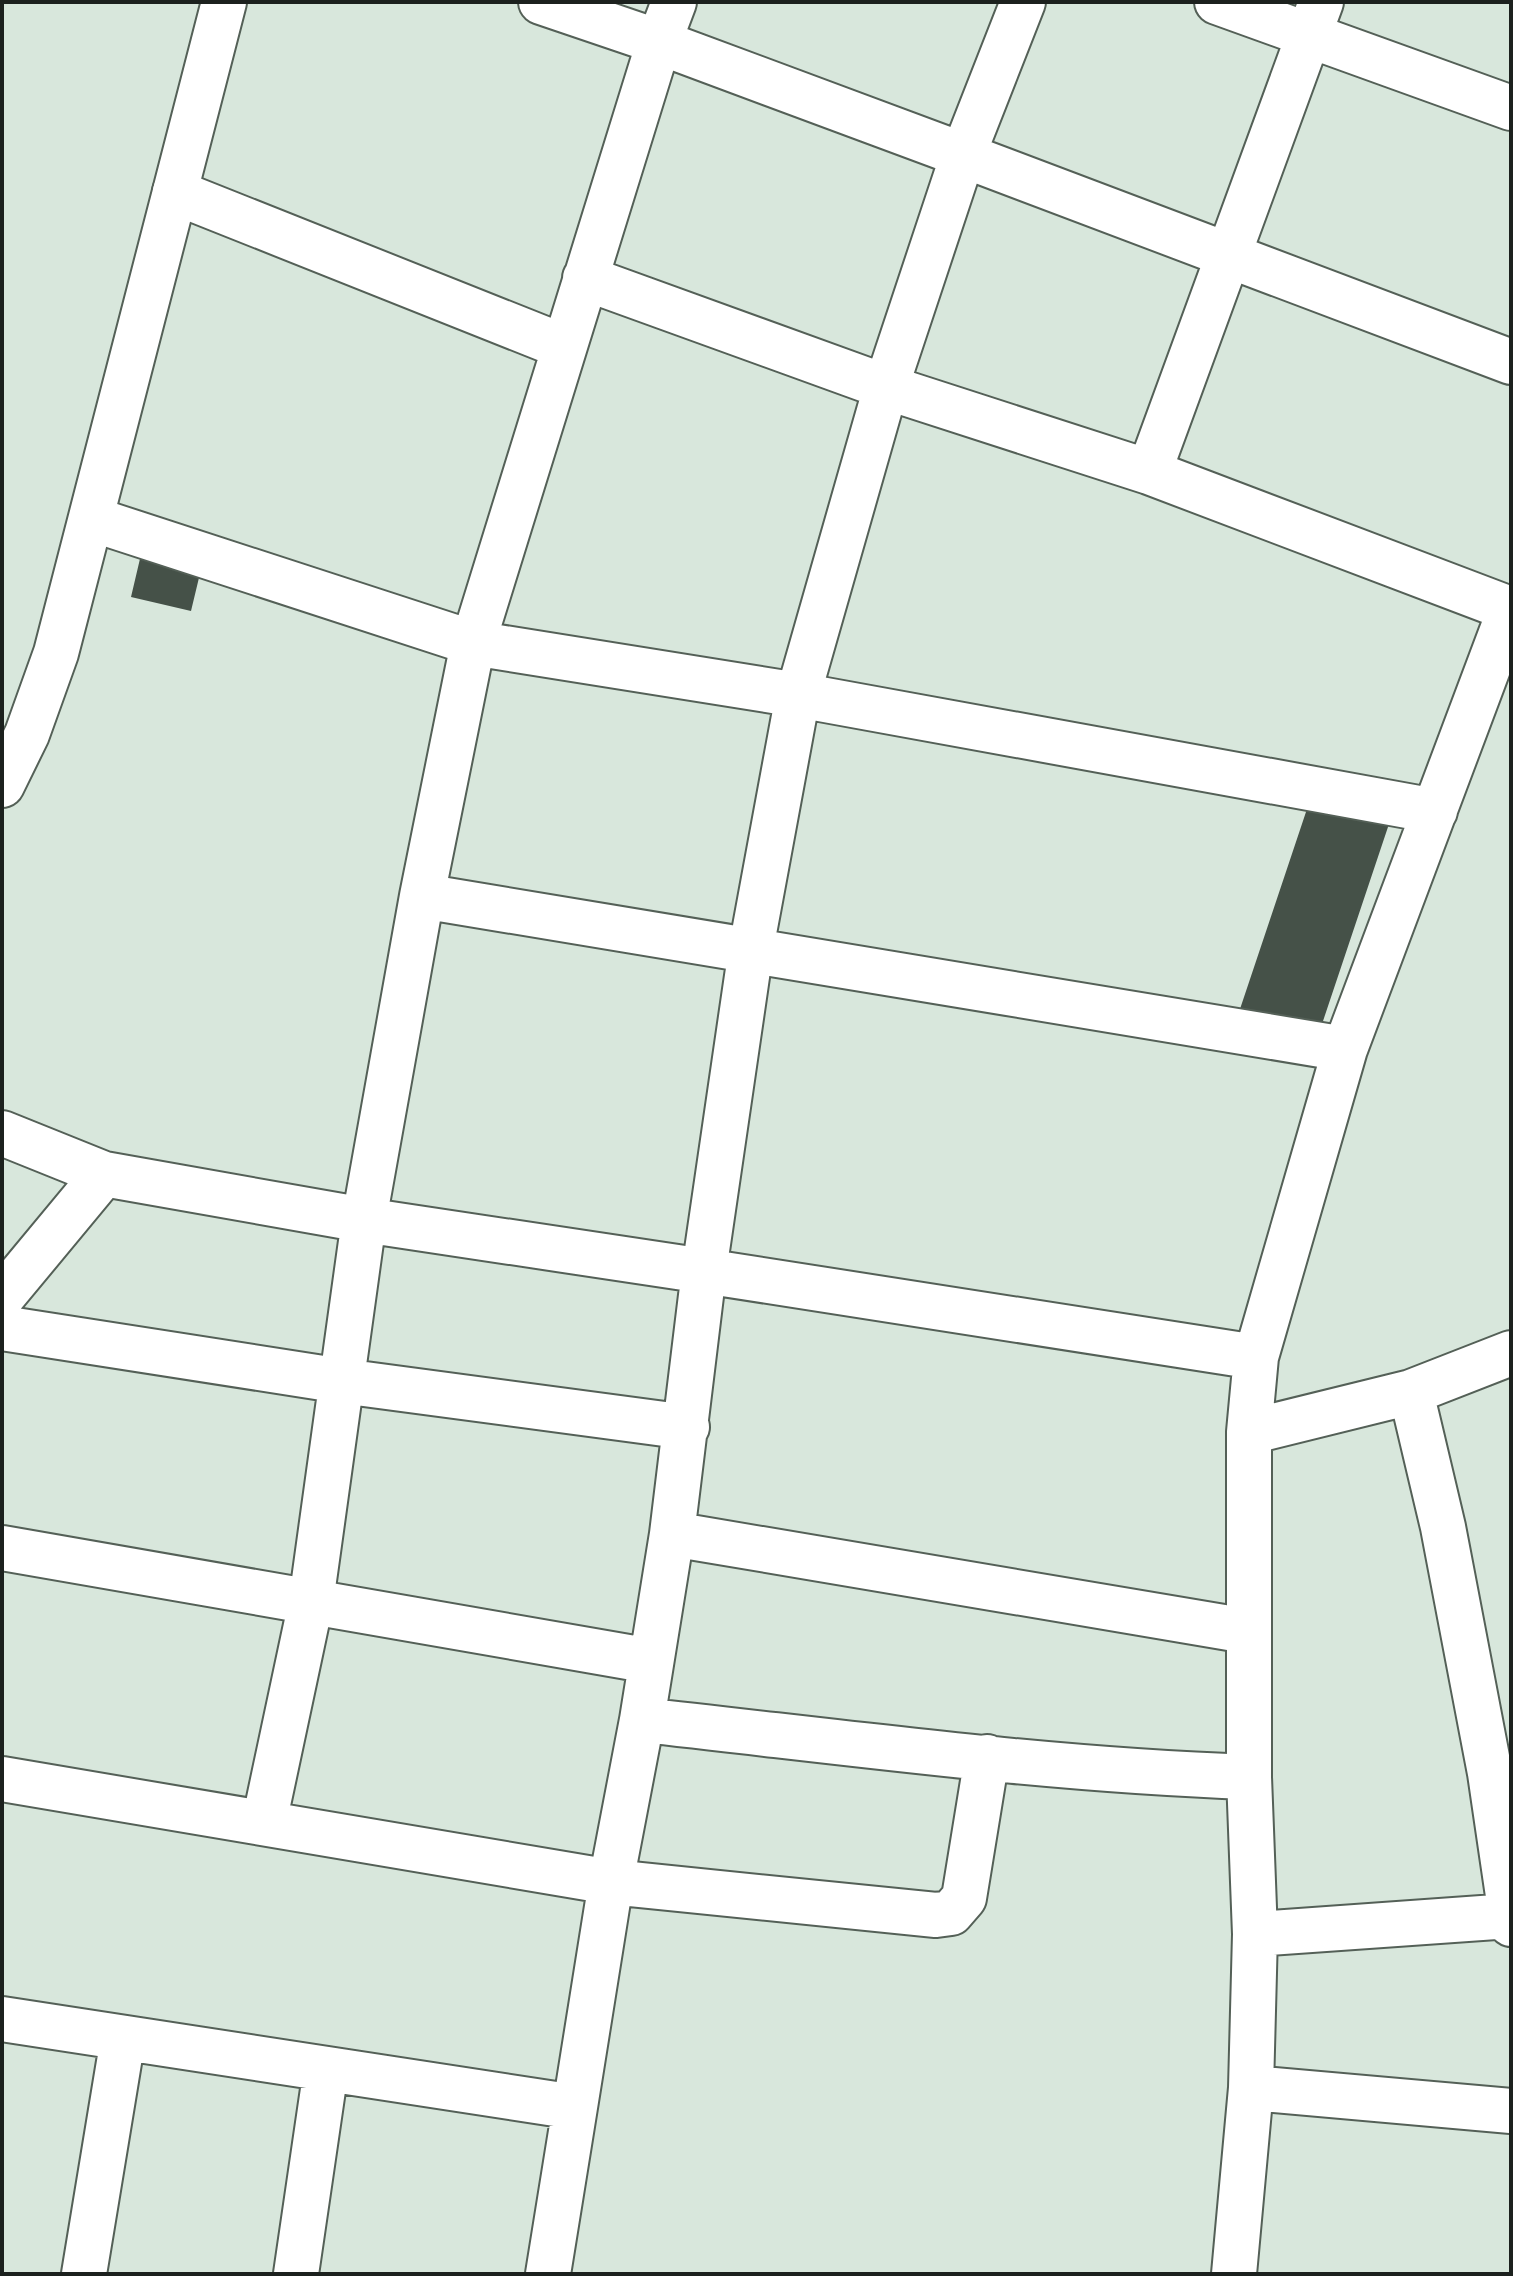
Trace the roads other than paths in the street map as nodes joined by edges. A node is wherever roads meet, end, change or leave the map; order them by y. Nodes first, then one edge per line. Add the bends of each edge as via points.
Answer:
1 (224, 2) edge
2 (541, 2) edge
3 (1023, 2) edge
4 (1217, 2) edge
5 (1315, 19) edge
6 (666, 22) edge
7 (1511, 108) edge
8 (963, 155) junction
9 (175, 192) junction
10 (1229, 254) junction
11 (585, 278) junction
12 (562, 346) junction
13 (1511, 362) edge
14 (886, 387) junction
15 (1149, 472) junction
16 (92, 519) junction
17 (1511, 608) edge
18 (473, 643) junction
19 (798, 695) junction
20 (2, 785) edge
21 (1435, 811) junction
22 (422, 896) junction
23 (751, 949) junction
24 (1345, 1049) junction
25 (2, 1133) edge
26 (104, 1174) junction
27 (364, 1220) junction
28 (704, 1271) junction
29 (2, 1297) edge
30 (2, 1328) edge
31 (1511, 1353) edge
32 (1256, 1357) junction
33 (342, 1381) junction
34 (1411, 1392) junction
35 (687, 1427) junction
36 (1249, 1432) junction
37 (672, 1534) junction
38 (2, 1548) edge
39 (311, 1602) junction
40 (1247, 1631) junction
41 (651, 1661) junction
42 (642, 1720) junction
43 (987, 1757) junction
44 (1249, 1777) junction
45 (2, 1779) edge
46 (264, 1823) junction
47 (611, 1882) junction
48 (1511, 1919) edge
49 (1255, 1934) junction
50 (2, 2019) edge
51 (123, 2038) junction
52 (326, 2069) junction
53 (1251, 2088) junction
54 (575, 2107) junction
55 (1511, 2111) edge
56 (84, 2274) edge
57 (296, 2274) edge
58 (548, 2274) edge
59 (1234, 2274) edge

1 - 9 street
2 - 6 street
3 - 8 street
4 - 5 street
5 - 7 street
5 - 10 street
6 - 8 street
6 - 11 street
8 - 10 street
8 - 14 street
9 - 12 street
9 - 16 street
10 - 13 street
10 - 15 street
11 - 12 street
11 - 14 street
12 - 18 street
14 - 15 street
14 - 19 street
15 - 17 street
16 - 18 street
16 - 20 street via 56,653
17 - 21 street
18 - 19 street
18 - 22 street
19 - 21 street
19 - 23 street
21 - 24 street
22 - 23 street
22 - 27 street
23 - 24 street
23 - 28 street
24 - 32 street
25 - 26 street
26 - 27 street
26 - 29 street
27 - 28 street
27 - 33 street
28 - 32 street
28 - 35 street
30 - 33 street
31 - 34 street
32 - 36 street
33 - 35 street
33 - 39 street
34 - 36 street
34 - 48 street via 1484,1742
35 - 37 street
36 - 40 street
37 - 40 street
37 - 41 street
38 - 39 street
39 - 41 street
39 - 46 street
40 - 44 street
41 - 42 street
42 - 43 street
42 - 47 street
43 - 44 street
43 - 47 street via 969,1881 951,1913
44 - 49 street
45 - 46 street
46 - 47 street
47 - 54 street
48 - 49 street
49 - 53 street
50 - 51 street
51 - 52 street
51 - 56 street
52 - 54 street
52 - 57 street
53 - 55 street
53 - 59 street
54 - 58 street

